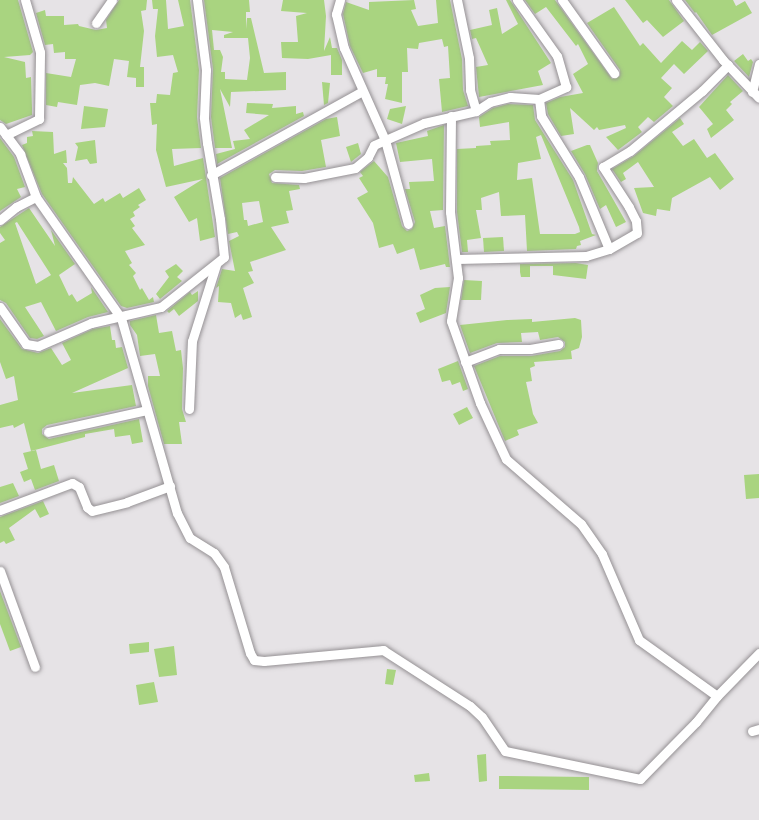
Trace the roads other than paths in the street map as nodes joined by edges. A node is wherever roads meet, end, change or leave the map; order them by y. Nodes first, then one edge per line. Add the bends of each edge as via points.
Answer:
1 (26, 0) edge
2 (111, 0) edge
3 (197, 0) edge
4 (339, 0) edge
5 (457, 0) edge
6 (517, 0) edge
7 (562, 0) edge
8 (676, 0) edge
9 (96, 23) dead end
10 (759, 64) edge
11 (728, 65) junction
12 (614, 73) dead end
13 (361, 92) junction
14 (755, 95) edge
15 (539, 99) junction
16 (476, 111) junction
17 (451, 116) junction
18 (3, 131) edge
19 (385, 140) junction
20 (211, 175) junction
21 (275, 177) dead end
22 (36, 197) junction
23 (0, 220) edge
24 (408, 224) dead end
25 (609, 249) junction
26 (456, 259) junction
27 (216, 264) junction
28 (0, 307) edge
29 (121, 318) junction
30 (559, 344) dead end
31 (465, 362) junction
32 (189, 409) dead end
33 (147, 410) junction
34 (48, 432) dead end
35 (170, 486) junction
36 (0, 510) edge
37 (0, 571) edge
38 (759, 653) edge
39 (35, 668) dead end
40 (717, 696) junction

1 - 18 street via 40,52 39,119
2 - 9 street
3 - 20 street via 206,70 204,117
4 - 13 street via 336,14 344,48
5 - 16 street
6 - 15 street via 557,56 566,87
7 - 12 street
8 - 11 street
10 - 14 street
11 - 14 street
11 - 25 street via 637,146 603,167 629,207 637,233
13 - 19 street
13 - 20 street
15 - 16 street via 510,98 490,102
15 - 25 street via 541,116 579,177
16 - 17 street
17 - 19 street
17 - 26 street via 450,212
18 - 22 street via 20,154
19 - 21 street via 374,145 368,157 355,168 304,177
19 - 24 street
20 - 27 street via 224,257
22 - 23 street
22 - 29 street
25 - 26 street via 586,256
26 - 31 street via 458,278 452,321
27 - 29 street via 161,307
27 - 32 street via 192,341
28 - 29 street via 26,344 32,346 91,323
29 - 33 street
30 - 31 street via 499,349
31 - 40 street via 506,459 581,524 602,554 639,640
33 - 34 street
33 - 35 street
35 - 36 street via 92,511 79,487 72,483
35 - 40 street via 177,513 190,538 214,553 224,567 254,660 383,650 470,706 505,751 640,778
37 - 39 street
38 - 40 street

